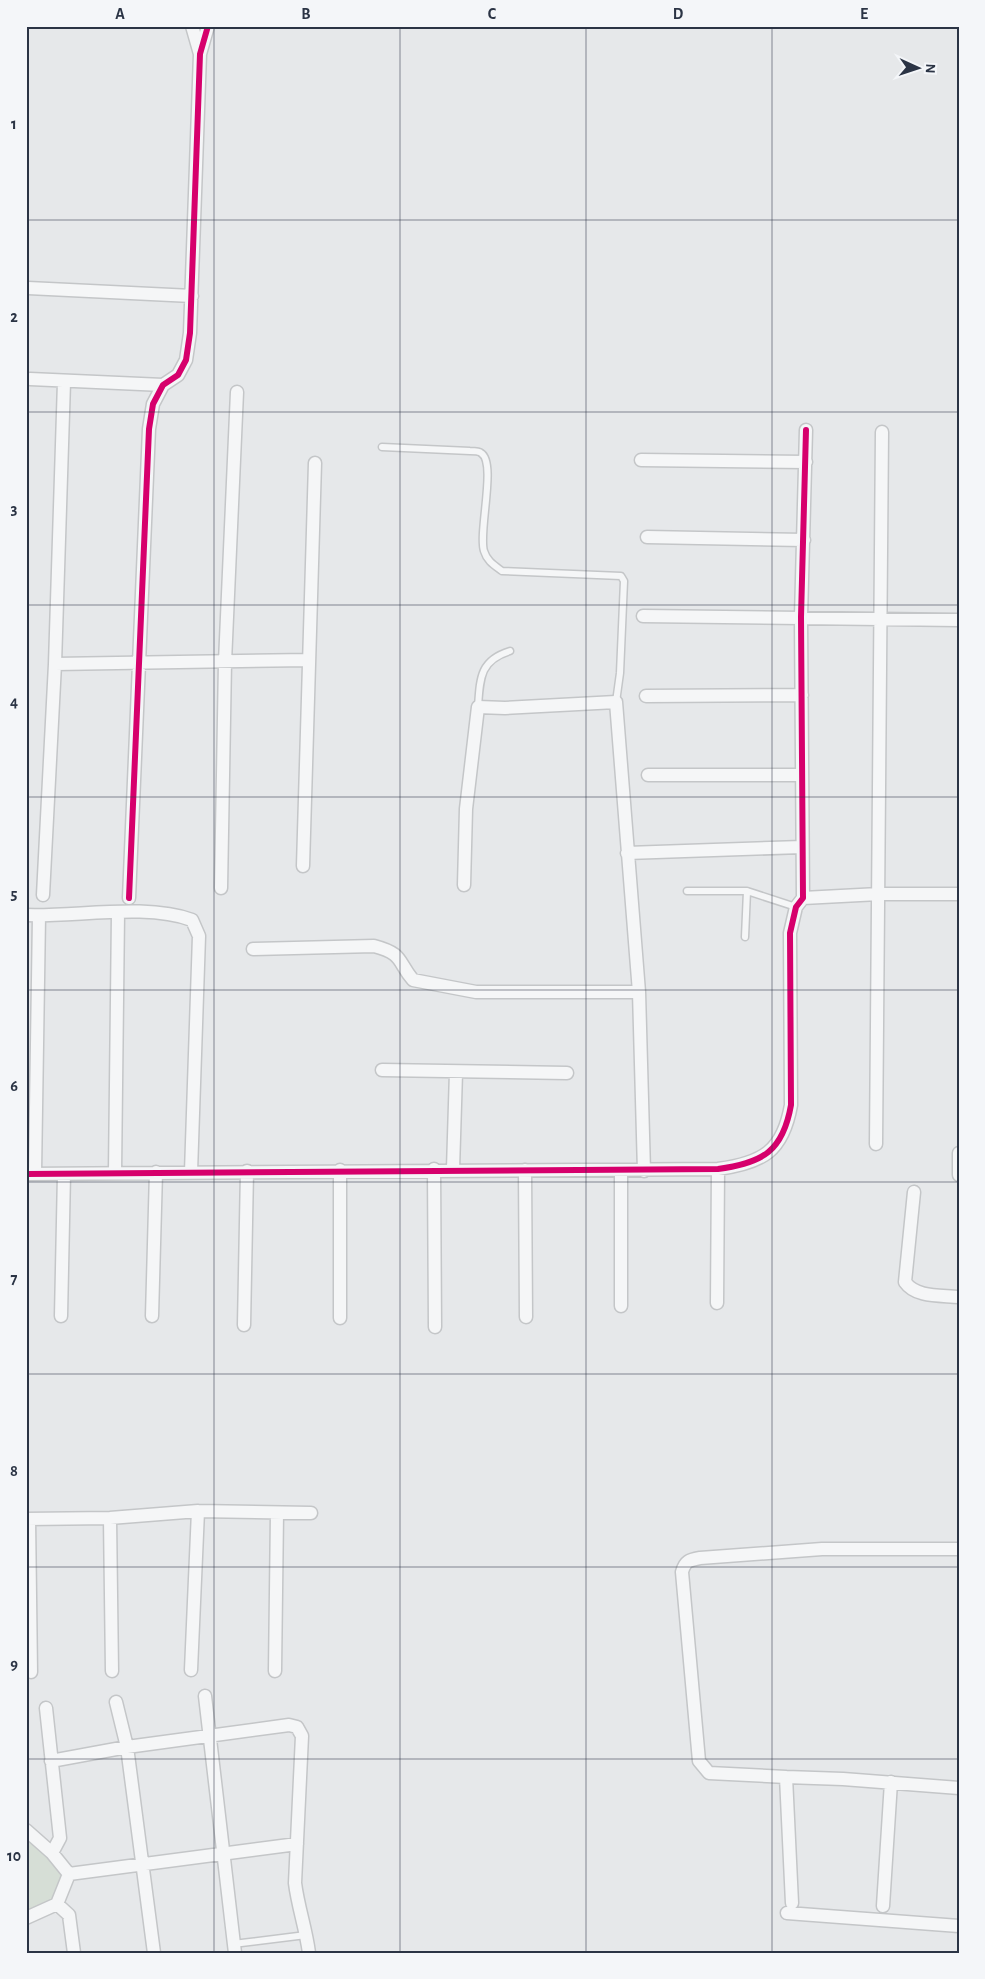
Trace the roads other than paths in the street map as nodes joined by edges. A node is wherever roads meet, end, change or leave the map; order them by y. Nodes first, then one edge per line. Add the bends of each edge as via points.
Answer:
1 (192, 26) edge
2 (208, 26) edge
3 (200, 54) junction
4 (28, 288) dead end
5 (192, 296) junction
6 (30, 379) dead end
7 (64, 382) junction
8 (163, 385) junction
9 (237, 392) dead end
10 (806, 430) dead end
11 (882, 432) dead end
12 (382, 448) dead end
13 (641, 460) dead end
14 (806, 462) junction
15 (316, 463) dead end
16 (647, 537) dead end
17 (804, 540) junction
18 (643, 616) dead end
19 (802, 617) junction
20 (882, 618) junction
21 (959, 620) edge
22 (510, 651) dead end
23 (309, 660) junction
24 (225, 662) junction
25 (139, 663) junction
26 (54, 664) junction
27 (802, 695) junction
28 (646, 696) dead end
29 (616, 702) junction
30 (478, 707) junction
31 (648, 775) dead end
32 (801, 775) junction
33 (802, 847) junction
34 (627, 853) junction
35 (303, 866) dead end
36 (464, 885) dead end
37 (220, 888) dead end
38 (687, 891) dead end
39 (747, 891) junction
40 (879, 894) junction
41 (959, 894) edge
42 (43, 895) dead end
43 (129, 898) dead end
44 (800, 903) junction
45 (118, 913) junction
46 (33, 915) edge
47 (745, 937) dead end
48 (253, 949) dead end
49 (638, 992) junction
50 (382, 1070) dead end
51 (456, 1072) junction
52 (567, 1073) dead end
53 (876, 1144) dead end
54 (959, 1153) edge
55 (434, 1169) junction
56 (453, 1169) junction
57 (718, 1169) junction
58 (340, 1170) junction
59 (525, 1170) junction
60 (621, 1170) junction
61 (247, 1171) junction
62 (644, 1171) junction
63 (115, 1172) junction
64 (156, 1172) junction
65 (191, 1172) junction
66 (30, 1173) edge
67 (64, 1174) junction
68 (959, 1175) edge
69 (914, 1192) dead end
70 (959, 1297) edge
71 (717, 1304) dead end
72 (621, 1306) dead end
73 (61, 1316) dead end
74 (152, 1316) dead end
75 (526, 1317) dead end
76 (340, 1318) dead end
77 (244, 1325) dead end
78 (434, 1327) dead end
79 (198, 1511) junction
80 (277, 1512) junction
81 (311, 1513) dead end
82 (110, 1518) junction
83 (28, 1519) edge
84 (959, 1549) edge
85 (191, 1670) dead end
86 (112, 1671) dead end
87 (275, 1671) dead end
88 (31, 1672) dead end
89 (205, 1696) dead end
90 (116, 1702) dead end
91 (46, 1708) dead end
92 (209, 1734) junction
93 (127, 1747) junction
94 (51, 1761) junction
95 (786, 1778) junction
96 (891, 1782) junction
97 (959, 1788) edge
98 (26, 1830) edge
99 (296, 1844) junction
100 (52, 1854) junction
101 (223, 1854) junction
102 (144, 1863) junction
103 (68, 1874) junction
104 (57, 1904) junction
105 (883, 1906) dead end
106 (26, 1918) edge
107 (959, 1926) edge
108 (307, 1935) junction
109 (234, 1948) edge
110 (74, 1953) edge
111 (154, 1953) edge
112 (309, 1953) edge

1 - 3 street
2 - 3 street
3 - 5 street
4 - 5 street
5 - 8 street via 186,360 178,375
6 - 7 street
7 - 8 street
7 - 26 street
8 - 25 street via 153,404 149,429
9 - 24 street
10 - 14 street
11 - 20 street
12 - 29 lane via 481,453 486,458 484,551 490,562 502,571 621,576 624,581 622,639
13 - 14 street
14 - 17 street
15 - 23 street
16 - 17 street
17 - 19 street
18 - 19 street
19 - 20 street
19 - 27 street
20 - 21 street
20 - 40 street
22 - 30 lane via 488,661 481,678
23 - 24 street
23 - 35 street
24 - 25 street
24 - 37 street
25 - 26 street
25 - 43 street
26 - 42 street
27 - 28 street
27 - 32 street
29 - 30 street
29 - 34 street
30 - 36 street via 466,818
31 - 32 street
32 - 33 street
33 - 34 street
33 - 44 street
34 - 49 street
38 - 39 lane
39 - 44 lane
39 - 47 lane
40 - 41 street
40 - 44 street
40 - 53 street
44 - 57 street via 790,933 791,1105 787,1126 778,1143 767,1154
45 - 46 street
45 - 63 street
45 - 65 street via 179,915 192,920 199,936
46 - 66 street
48 - 49 street via 374,946 391,950 414,980 476,992
49 - 62 street
50 - 51 street
51 - 52 street
51 - 56 street
54 - 68 street
55 - 56 street
55 - 58 street
55 - 78 street
56 - 59 street
57 - 62 street
57 - 71 street
58 - 61 street
58 - 76 street
59 - 60 street
59 - 75 street
60 - 62 street
60 - 72 street
61 - 65 street
61 - 77 street
63 - 64 street
63 - 67 street
64 - 65 street
64 - 74 street
66 - 67 street
67 - 73 street
69 - 70 street via 905,1282 914,1291
79 - 80 street
79 - 82 street
79 - 85 street
80 - 81 street
80 - 87 street
82 - 83 street
82 - 86 street
83 - 88 street
84 - 95 street via 822,1549 700,1558 689,1560 684,1565 682,1572 699,1762 709,1773
89 - 92 street
90 - 93 street
91 - 94 street
92 - 93 street
92 - 99 street via 289,1725 301,1730
92 - 101 street
93 - 94 street
93 - 102 street
94 - 100 street via 60,1838
95 - 96 street
95 - 107 street via 789,1908
96 - 97 street
96 - 105 street
98 - 100 street
99 - 101 street
99 - 108 street via 295,1883
100 - 103 street
101 - 102 street
101 - 109 street
102 - 103 street
102 - 111 street
103 - 104 street
104 - 106 street
104 - 110 street via 69,1915
108 - 109 lane
108 - 112 street

